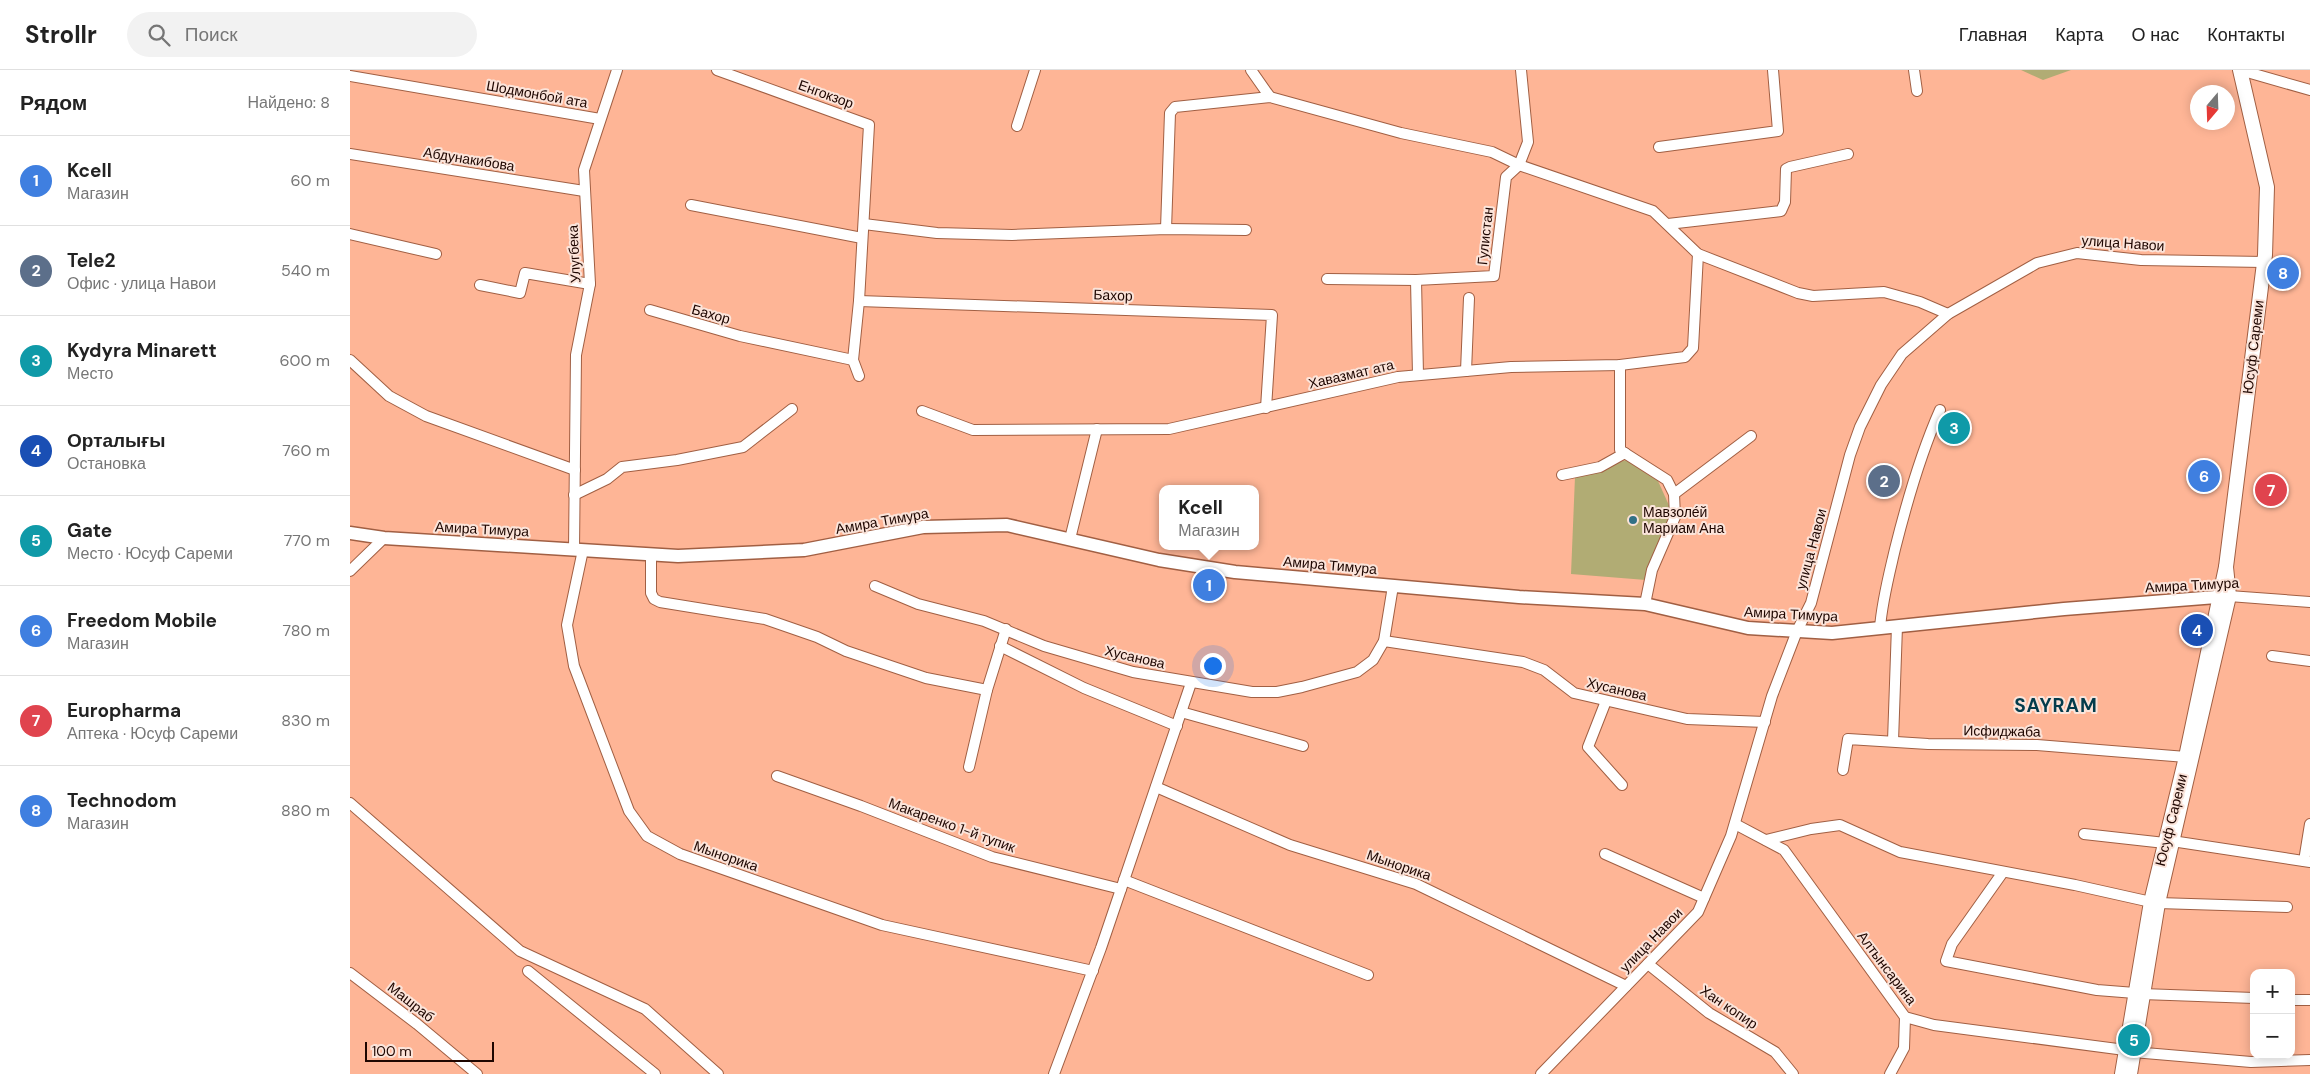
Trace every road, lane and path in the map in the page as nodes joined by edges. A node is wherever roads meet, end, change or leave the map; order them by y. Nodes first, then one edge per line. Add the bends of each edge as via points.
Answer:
1 (617, 70) edge
2 (717, 70) edge
3 (1035, 70) edge
4 (1251, 70) edge
5 (1521, 70) edge
6 (1773, 70) edge
7 (1914, 70) edge
8 (2240, 70) edge
9 (350, 76) edge
10 (2310, 90) edge
11 (1917, 91) dead end
12 (1270, 97) junction
13 (600, 119) junction
14 (1017, 126) dead end
15 (1659, 147) dead end
16 (350, 154) edge
17 (1848, 154) dead end
18 (1519, 165) junction
19 (584, 191) junction
20 (691, 206) dead end
21 (864, 224) junction
22 (1668, 224) junction
23 (1166, 229) junction
24 (1246, 230) dead end
25 (350, 234) edge
26 (862, 238) junction
27 (436, 254) dead end
28 (1698, 254) junction
29 (2264, 262) junction
30 (1328, 279) dead end
31 (1416, 280) junction
32 (590, 284) junction
33 (480, 285) dead end
34 (1470, 298) dead end
35 (859, 301) junction
36 (650, 310) dead end
37 (1948, 314) junction
38 (350, 360) edge
39 (853, 360) junction
40 (1620, 365) junction
41 (1466, 370) junction
42 (1418, 375) junction
43 (859, 376) dead end
44 (1266, 408) junction
45 (792, 409) dead end
46 (1940, 410) dead end
47 (922, 411) dead end
48 (1097, 429) junction
49 (1751, 436) dead end
50 (1625, 453) junction
51 (575, 470) junction
52 (1562, 474) dead end
53 (574, 494) junction
54 (1674, 494) junction
55 (350, 533) edge
56 (384, 538) junction
57 (1070, 539) junction
58 (578, 550) junction
59 (651, 555) junction
60 (350, 572) edge
61 (875, 586) dead end
62 (1393, 586) junction
63 (2224, 596) junction
64 (2310, 602) edge
65 (1644, 604) junction
66 (1897, 626) junction
67 (1880, 628) junction
68 (1006, 629) junction
69 (1797, 631) junction
70 (1384, 641) junction
71 (1000, 646) junction
72 (2272, 656) dead end
73 (2310, 661) edge
74 (1191, 683) junction
75 (988, 690) junction
76 (1606, 701) junction
77 (1182, 712) junction
78 (1765, 722) junction
79 (1176, 726) junction
80 (1893, 741) junction
81 (1303, 746) dead end
82 (2186, 757) junction
83 (969, 767) dead end
84 (1843, 770) dead end
85 (777, 776) dead end
86 (1622, 785) dead end
87 (1156, 786) junction
88 (350, 803) edge
89 (1735, 824) junction
90 (2310, 824) edge
91 (2084, 834) dead end
92 (1766, 840) junction
93 (2169, 842) junction
94 (1605, 854) dead end
95 (2307, 861) edge
96 (2004, 872) junction
97 (1123, 884) junction
98 (1704, 898) junction
99 (2154, 903) junction
100 (2287, 907) dead end
101 (1648, 964) junction
102 (528, 971) dead end
103 (1093, 971) junction
104 (350, 973) edge
105 (1368, 975) dead end
106 (1626, 986) junction
107 (2138, 994) junction
108 (2250, 998) edge
109 (2295, 1000) edge
110 (2310, 1000) edge
111 (1905, 1017) junction
112 (2129, 1051) junction
113 (2310, 1060) edge
114 (477, 1074) edge
115 (655, 1074) edge
116 (718, 1074) edge
117 (1054, 1074) edge
118 (1541, 1074) edge
119 (1794, 1074) edge
120 (1890, 1074) edge
121 (2122, 1074) edge
122 (2130, 1074) edge

1 - 13 street, Улугбека
2 - 21 street, Енгокзор via 869,125
3 - 14 street
4 - 12 street
5 - 18 street, Гулистан via 1528,142
6 - 15 street via 1778,131
7 - 11 street
8 - 10 street
8 - 29 main road, Юсуф Сареми via 2267,187
9 - 13 street, Шодмонбой ата
12 - 18 street via 1400,133 1492,152
12 - 23 street via 1175,107 1170,112
13 - 19 street, Улугбека via 584,170
16 - 19 street, Абдунакибова
17 - 22 street via 1786,170 1785,202 1781,210
18 - 22 street via 1653,211
18 - 31 street, Гулистан via 1506,177 1494,276
19 - 32 street, Улугбека
20 - 26 street
21 - 23 street via 938,233 1012,235
21 - 26 street
22 - 28 street
23 - 24 street
25 - 27 street
26 - 35 street
28 - 37 street via 1806,296 1884,292
28 - 40 street, Хавазмат ата via 1693,348 1685,357
29 - 37 street, улица Навои via 2142,260 2077,253 2038,263
29 - 63 main road, Юсуф Сареми
30 - 31 street, Гулистан
31 - 42 street
32 - 33 street via 524,273 520,293
32 - 51 street, Улугбека via 576,355
34 - 41 street
35 - 39 street
35 - 44 street, Бахор via 1272,315
36 - 39 street, Бахор via 740,336
37 - 69 street, улица Навои via 1902,354 1881,385 1860,427 1811,602
38 - 51 street via 389,396 426,416
39 - 43 street
40 - 41 street, Хавазмат ата
40 - 50 street via 1620,450
41 - 42 street, Хавазмат ата
42 - 44 street, Хавазмат ата
44 - 48 street, Хавазмат ата via 1169,429
45 - 53 street via 743,446 677,460 622,467 607,479
46 - 67 street via 1924,447 1905,512 1886,588
47 - 48 street, Хавазмат ата via 973,430
48 - 57 street
49 - 54 street
50 - 52 street via 1600,467
50 - 54 street via 1667,480
51 - 53 street, Улугбека
53 - 58 street, Улугбека
54 - 65 street via 1674,517 1652,570
55 - 56 street, Амира Тимура
56 - 58 street, Амира Тимура
56 - 60 street
57 - 59 street, Амира Тимура via 1007,525 924,527 804,550
57 - 62 street, Амира Тимура via 1159,560 1235,572
58 - 59 street, Амира Тимура
58 - 103 street, Мынорика via 567,625 574,666 629,811 648,836 680,854 882,925
59 - 75 street via 651,593 660,602 765,619 926,678
61 - 68 street, Хусанова via 918,604
62 - 65 street, Амира Тимура
62 - 70 street, Хусанова
63 - 64 street, Амира Тимура
63 - 66 street, Амира Тимура
63 - 82 main road, Юсуф Сареми
63 - 93 main road, Юсуф Сареми
65 - 69 street, Амира Тимура via 1748,628
66 - 67 street, Амира Тимура
66 - 80 street
67 - 69 street, Амира Тимура via 1832,633
68 - 71 street
68 - 74 street, Хусанова via 1044,646 1124,670
69 - 78 street, улица Навои
70 - 74 street, Хусанова via 1373,660 1356,672 1302,687 1252,692
70 - 76 street, Хусанова via 1523,662 1544,670 1574,693
71 - 75 street
71 - 79 street via 1084,688
72 - 73 street
74 - 77 street
75 - 83 street
76 - 78 street, Хусанова via 1687,719
76 - 86 street via 1588,747
77 - 79 street
77 - 81 street
78 - 89 street, улица Навои
79 - 87 street
80 - 82 street, Исфиджаба via 2037,745
80 - 84 street, Исфиджаба via 1848,739
82 - 93 main road, Юсуф Сареми
85 - 97 street, Макаренко 1-й тупик via 992,857
87 - 97 street
87 - 106 street, Мынорика via 1290,844 1416,884
88 - 116 street via 520,951 645,1009
89 - 92 street, Алтынсарина
89 - 98 street, улица Навои
90 - 95 street
91 - 93 street
92 - 96 street via 1840,825 1900,852
92 - 111 street, Алтынсарина via 1784,850
93 - 95 street
93 - 99 main road, Юсуф Сареми
94 - 98 street
96 - 99 street
96 - 107 street via 1952,944 1946,961 2097,990
97 - 103 street
97 - 105 street, Макаренко 1-й тупик
98 - 101 street, улица Навои via 1698,912
99 - 100 street
99 - 107 main road, Юсуф Сареми
101 - 106 street, улица Навои
101 - 119 street, Хан копир via 1709,1013 1775,1052
102 - 115 street
103 - 117 street
104 - 114 street, Машраб
106 - 118 street, улица Навои
107 - 108 street
107 - 112 main road, Юсуф Сареми
109 - 110 street
111 - 112 street, Алтынсарина via 1934,1025
111 - 120 street via 1904,1048
112 - 113 street, Алтынсарина via 2251,1062
112 - 121 main road, Юсуф Сареми
112 - 122 main road, Юсуф Сареми

